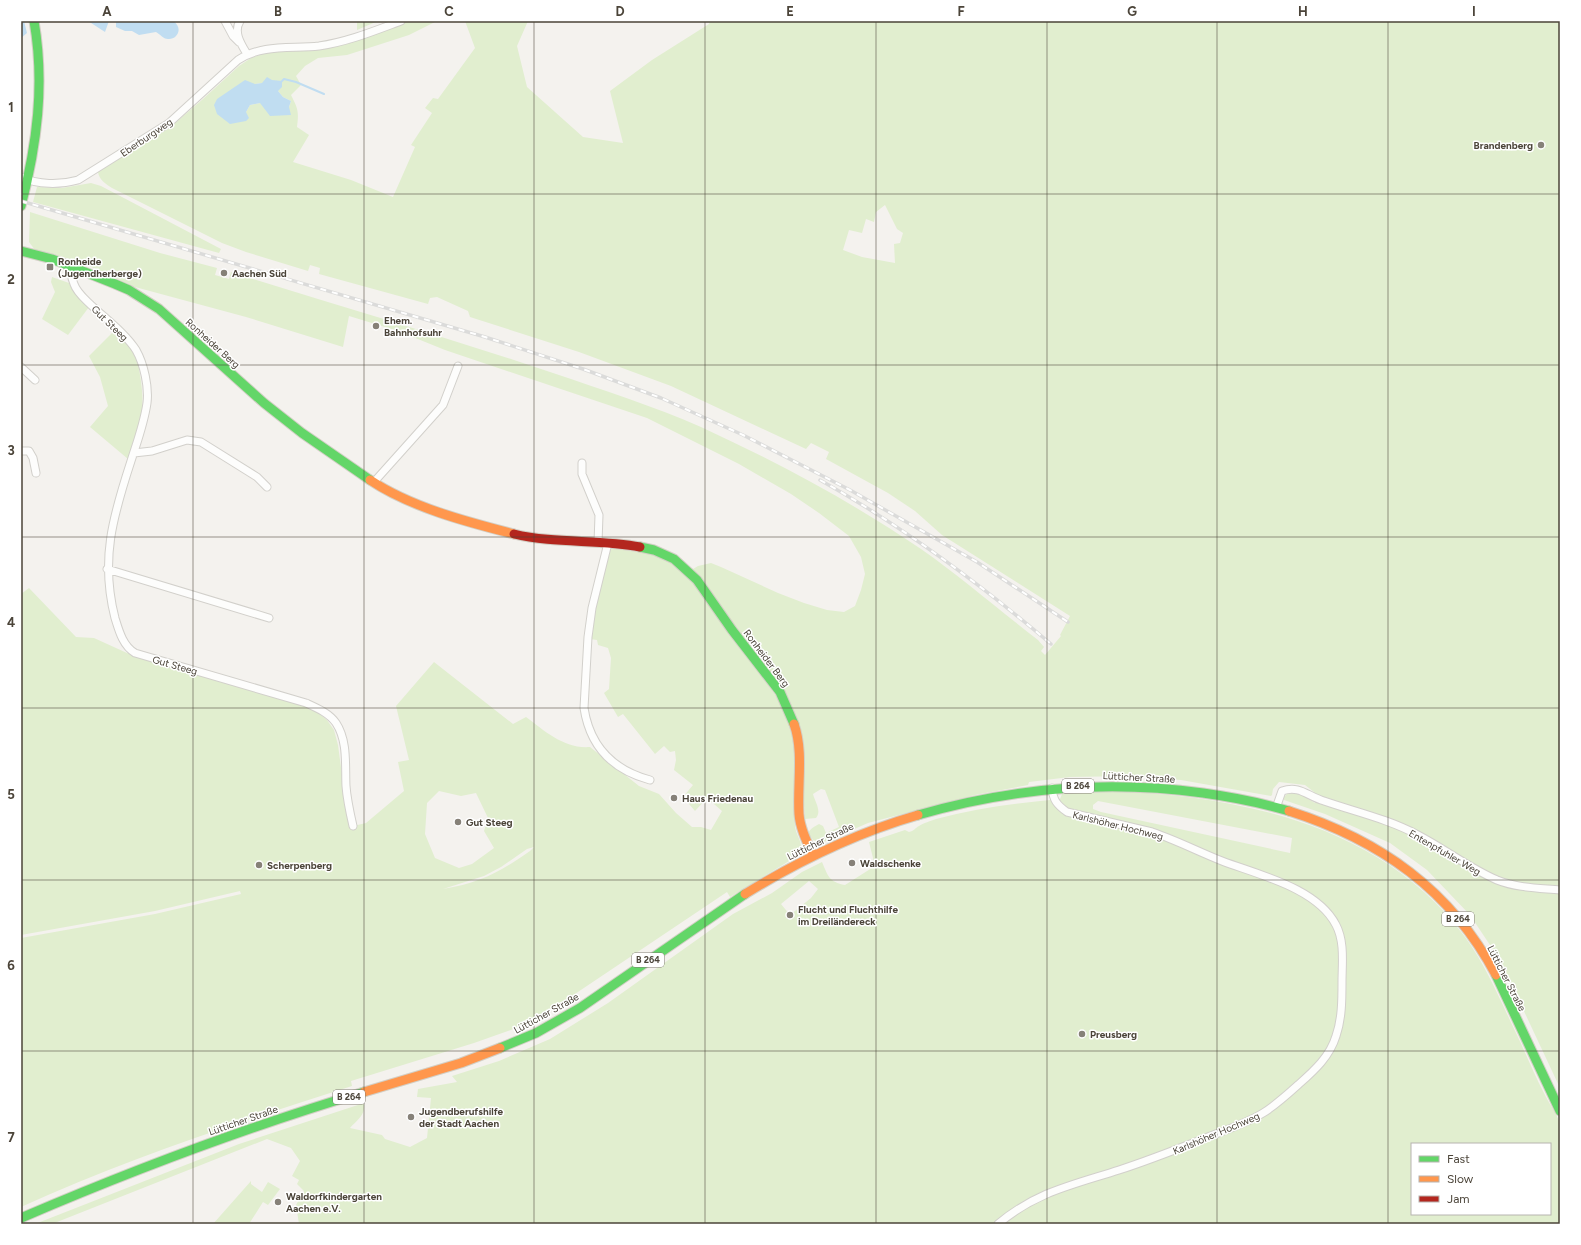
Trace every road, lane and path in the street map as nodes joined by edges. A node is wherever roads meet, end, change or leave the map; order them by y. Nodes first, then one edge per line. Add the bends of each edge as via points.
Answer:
1 (34, 21) edge
2 (225, 21) edge
3 (240, 21) edge
4 (401, 21) edge
5 (239, 42) junction
6 (247, 54) junction
7 (24, 178) edge
8 (21, 206) edge
9 (21, 251) edge
10 (72, 267) junction
11 (458, 366) dead end
12 (21, 367) edge
13 (35, 380) dead end
14 (21, 451) edge
15 (134, 453) junction
16 (582, 464) dead end
17 (36, 473) dead end
18 (374, 482) junction
19 (267, 487) dead end
20 (598, 543) junction
21 (608, 543) junction
22 (107, 569) junction
23 (269, 618) dead end
24 (650, 780) dead end
25 (1052, 788) junction
26 (1276, 808) junction
27 (353, 826) dead end
28 (813, 855) junction
29 (1560, 890) edge
30 (1559, 1105) edge
31 (21, 1218) edge
32 (998, 1224) edge

1 - 7 main road via 40,53 40,90 35,136
2 - 5 street
3 - 5 street
4 - 6 street, Eberburgweg via 342,42 270,48
5 - 6 street
6 - 7 street, Eberburgweg via 169,123 89,174 66,183
7 - 8 main road
9 - 10 main road, Ronheider Berg
10 - 15 street, Gut Steeg via 76,289 125,336 140,358 147,401 144,422
10 - 18 main road, Ronheider Berg via 129,290 158,309 264,403
11 - 18 street via 443,405
12 - 13 street
14 - 17 street via 30,451
15 - 19 street via 147,452 187,440 202,442 257,477
15 - 22 street, Gut Steeg via 112,526
16 - 20 street via 582,474 599,515
18 - 20 main road, Ronheider Berg via 411,501 472,523 520,535
20 - 21 main road, Ronheider Berg
21 - 24 street via 592,608 588,637 585,719 602,753 637,776
21 - 28 main road, Ronheider Berg via 654,550 674,559 687,570 780,692 796,729 799,748 799,815
22 - 23 street
22 - 27 street, Gut Steeg via 109,592 116,620 128,650 144,657 306,703 331,717 337,724 345,751 346,788
25 - 26 main road, Lütticher Straße / B 264 via 1145,786 1237,798
25 - 28 main road, Lütticher Straße / B 264 via 963,802 920,813 863,832
25 - 32 street, Karlshöher Hochweg via 1056,802 1067,812 1166,837 1292,887 1321,906 1337,926 1341,938 1340,1023 1332,1047 1324,1060 1264,1113 1146,1161 1058,1188 1021,1207
26 - 29 street, Entenpfuhler Weg via 1282,791 1294,788 1317,799 1385,820 1418,835 1499,881
26 - 30 main road, Lütticher Straße / B 264 via 1318,821 1355,837 1402,866 1433,891 1460,920 1480,948 1498,979
28 - 31 main road, Lütticher Straße / B 264 via 723,907 570,1014 518,1041 479,1057 221,1139 133,1171

